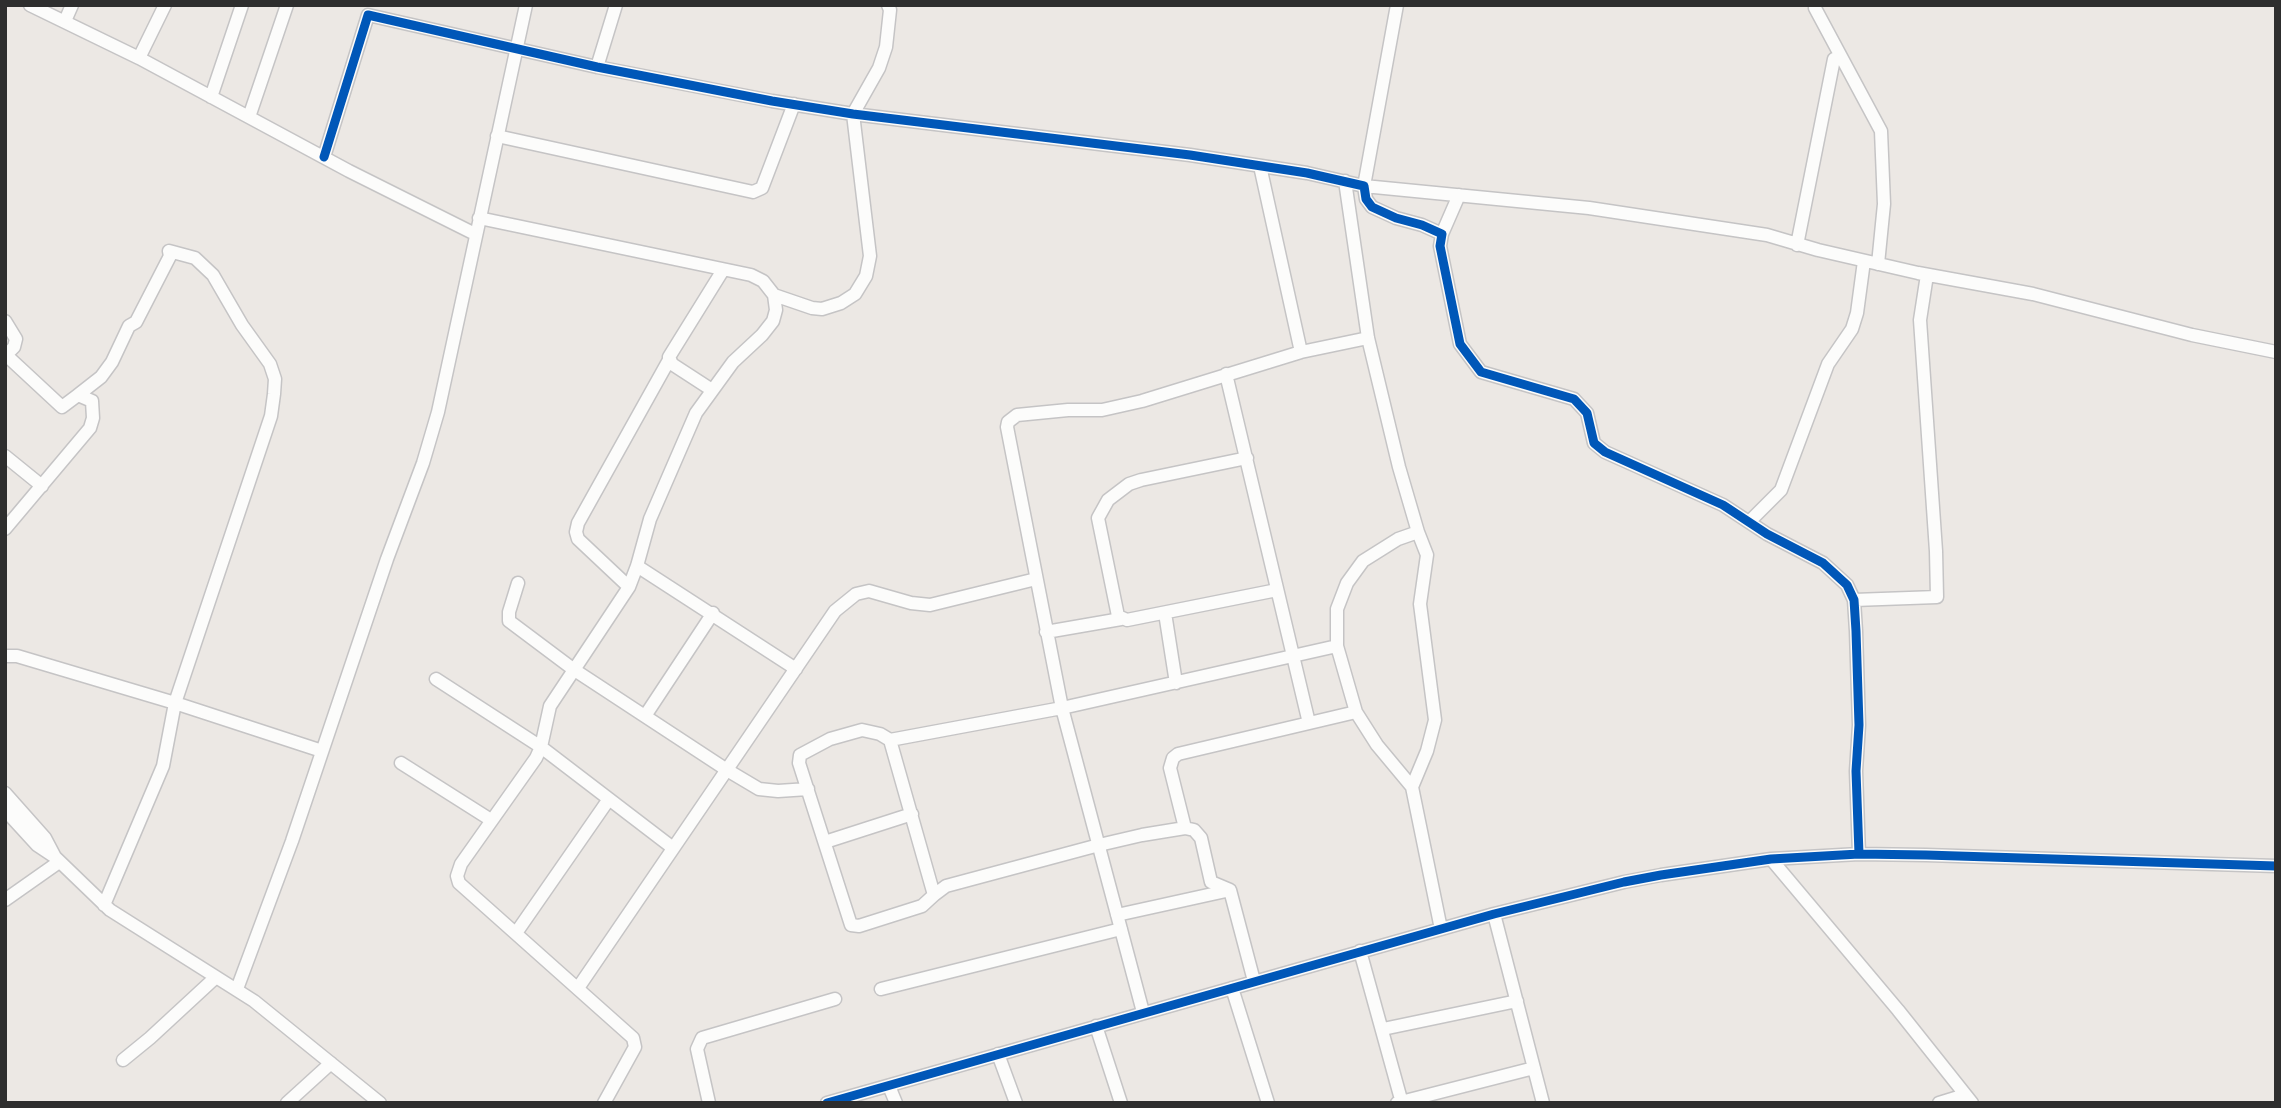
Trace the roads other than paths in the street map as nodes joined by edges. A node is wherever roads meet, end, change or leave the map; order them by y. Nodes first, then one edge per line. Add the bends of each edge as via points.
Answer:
1 (30, 5) edge
2 (72, 5) edge
3 (165, 5) edge
4 (242, 5) edge
5 (287, 5) edge
6 (526, 5) edge
7 (616, 5) edge
8 (888, 5) edge
9 (1397, 5) edge
10 (1815, 8) dead end
11 (369, 10) edge
12 (65, 21) junction
13 (516, 49) junction
14 (139, 58) junction
15 (1834, 59) dead end
16 (597, 67) junction
17 (211, 97) junction
18 (794, 104) junction
19 (853, 114) junction
20 (248, 117) junction
21 (497, 136) junction
22 (324, 157) junction
23 (1260, 166) junction
24 (1345, 181) junction
25 (1364, 186) junction
26 (1459, 195) junction
27 (479, 218) junction
28 (475, 234) junction
29 (1442, 234) junction
30 (1797, 245) junction
31 (1864, 261) junction
32 (1878, 264) junction
33 (723, 270) junction
34 (1927, 275) junction
35 (774, 295) junction
36 (5, 321) edge
37 (1368, 338) junction
38 (1301, 352) junction
39 (2276, 352) edge
40 (5, 355) edge
41 (670, 360) junction
42 (1226, 374) junction
43 (712, 390) junction
44 (78, 395) junction
45 (5, 456) edge
46 (1247, 458) junction
47 (42, 486) junction
48 (1749, 522) junction
49 (5, 529) edge
50 (1418, 532) junction
51 (637, 566) junction
52 (1036, 579) junction
53 (518, 583) dead end
54 (629, 587) junction
55 (1277, 590) junction
56 (1854, 600) junction
57 (1165, 612) junction
58 (713, 613) junction
59 (1121, 619) junction
60 (1046, 632) junction
61 (1338, 646) junction
62 (5, 656) edge
63 (1292, 656) junction
64 (573, 669) junction
65 (796, 669) junction
66 (436, 679) dead end
67 (1175, 683) junction
68 (175, 703) junction
69 (1062, 708) junction
70 (1356, 712) junction
71 (645, 716) junction
72 (1309, 723) junction
73 (890, 740) junction
74 (541, 747) junction
75 (322, 751) junction
76 (401, 763) dead end
77 (727, 771) junction
78 (1412, 787) junction
79 (808, 789) junction
80 (5, 793) edge
81 (609, 799) junction
82 (5, 810) edge
83 (912, 814) junction
84 (491, 820) junction
85 (1185, 828) junction
86 (825, 842) junction
87 (1099, 845) junction
88 (673, 848) junction
89 (1859, 855) junction
90 (1771, 859) junction
91 (57, 860) junction
92 (2276, 866) edge
93 (1230, 890) junction
94 (934, 895) junction
95 (5, 900) edge
96 (104, 905) junction
97 (1494, 914) junction
98 (1117, 915) junction
99 (1121, 929) junction
100 (1441, 929) junction
101 (516, 933) junction
102 (1360, 951) junction
103 (216, 977) junction
104 (1254, 981) junction
105 (578, 988) junction
106 (1232, 988) junction
107 (237, 989) junction
108 (881, 989) dead end
109 (835, 999) dead end
110 (1517, 1001) junction
111 (1143, 1012) junction
112 (1096, 1026) junction
113 (1383, 1030) junction
114 (998, 1054) junction
115 (123, 1060) dead end
116 (331, 1063) junction
117 (1534, 1068) junction
118 (890, 1086) junction
119 (1968, 1099) edge
120 (1400, 1102) edge
121 (287, 1103) edge
122 (380, 1103) edge
123 (604, 1103) edge
124 (709, 1103) edge
125 (827, 1103) edge
126 (896, 1103) edge
127 (1016, 1103) edge
128 (1121, 1103) edge
129 (1268, 1103) edge
130 (1543, 1103) edge
131 (1939, 1103) edge

1 - 12 street
2 - 12 street
3 - 14 street
4 - 17 street
5 - 20 street
6 - 13 street
7 - 16 street
8 - 19 street via 886,47
9 - 25 street
10 - 32 street via 1881,131 1884,204
11 - 13 street
11 - 22 street
12 - 14 street
13 - 16 street
13 - 21 street
14 - 17 street
15 - 30 street
16 - 18 street
17 - 20 street
18 - 19 street
18 - 21 street via 762,188 752,192
19 - 23 street
19 - 35 street via 870,256 866,276 855,294 822,309
20 - 22 street
21 - 27 street
22 - 28 street
23 - 24 street
23 - 38 street
24 - 25 street
24 - 37 street
25 - 26 street
25 - 29 street via 1372,207
26 - 29 street
26 - 30 street via 1589,208 1767,235
27 - 28 street
27 - 33 street
28 - 75 street via 430,438
29 - 48 street via 1440,246 1460,344 1478,369 1574,399 1587,413 1594,443 1605,452 1713,500
30 - 31 street
31 - 32 street
31 - 48 street via 1852,329 1828,364 1781,489
32 - 34 street
33 - 35 street via 759,279
33 - 41 street
34 - 39 street via 2033,294
34 - 56 street via 1920,320 1937,597
35 - 43 street via 773,321
36 - 40 street via 16,339
37 - 38 street
37 - 50 street
38 - 42 street
40 - 44 street via 63,408
41 - 43 street
41 - 54 street via 576,532
42 - 46 street
42 - 52 street via 1102,410 1012,417 1007,427
43 - 51 street via 696,413 650,519
44 - 47 street via 92,401 92,426
44 - 68 street via 112,362 169,251 195,258 213,275 275,379 271,416
45 - 47 street
46 - 55 street
46 - 59 street via 1129,484 1108,500 1098,519
47 - 49 street
48 - 56 street via 1823,563 1847,585
50 - 61 street via 1363,561 1347,583 1337,610
50 - 78 street via 1427,555 1420,604 1436,720
51 - 54 street
51 - 58 street
52 - 60 street
52 - 65 street via 930,605 869,591 856,594 835,611
53 - 64 street via 509,621
54 - 64 street
55 - 57 street
55 - 63 street
56 - 89 street
57 - 59 street
57 - 67 street
58 - 65 street
58 - 71 street
59 - 60 street
60 - 69 street
61 - 63 street
61 - 70 street
62 - 68 street
63 - 67 street
63 - 72 street
64 - 71 street
64 - 74 street via 550,706
65 - 77 street
66 - 74 street
67 - 69 street
68 - 75 street
68 - 96 street via 163,766
69 - 73 street
69 - 87 street
70 - 72 street
70 - 78 street
71 - 77 street
72 - 85 street via 1173,758 1170,768
73 - 79 street via 862,730 808,749 799,763
73 - 83 street
74 - 81 street
74 - 84 street
75 - 107 street
76 - 84 street
77 - 79 street via 760,789
77 - 88 street
78 - 100 street
79 - 86 street
80 - 91 street via 45,838
81 - 88 street
81 - 101 street
82 - 91 street
83 - 86 street
83 - 94 street
84 - 101 street via 457,876 459,883
85 - 87 street
85 - 93 street via 1201,838 1211,882
86 - 94 street via 853,926 922,906
87 - 94 street via 946,886
87 - 98 street
88 - 105 street
89 - 90 street
89 - 92 street
90 - 97 street via 1624,882
90 - 119 street
91 - 95 street
91 - 96 street
93 - 98 street
93 - 104 street
96 - 103 street
97 - 100 street
97 - 110 street
98 - 99 street
99 - 108 street
99 - 111 street
100 - 102 street
101 - 105 street
102 - 104 street
102 - 113 street
103 - 107 street
103 - 115 street
104 - 106 street
105 - 123 street via 635,1042
106 - 111 street
106 - 129 street
107 - 116 street
109 - 124 street via 702,1038 697,1049
110 - 113 street
110 - 117 street
111 - 112 street
112 - 114 street
112 - 128 street
113 - 120 street
114 - 118 street
114 - 127 street
116 - 121 street
116 - 122 street
117 - 120 street
117 - 130 street
118 - 125 street
118 - 126 street
119 - 131 street

